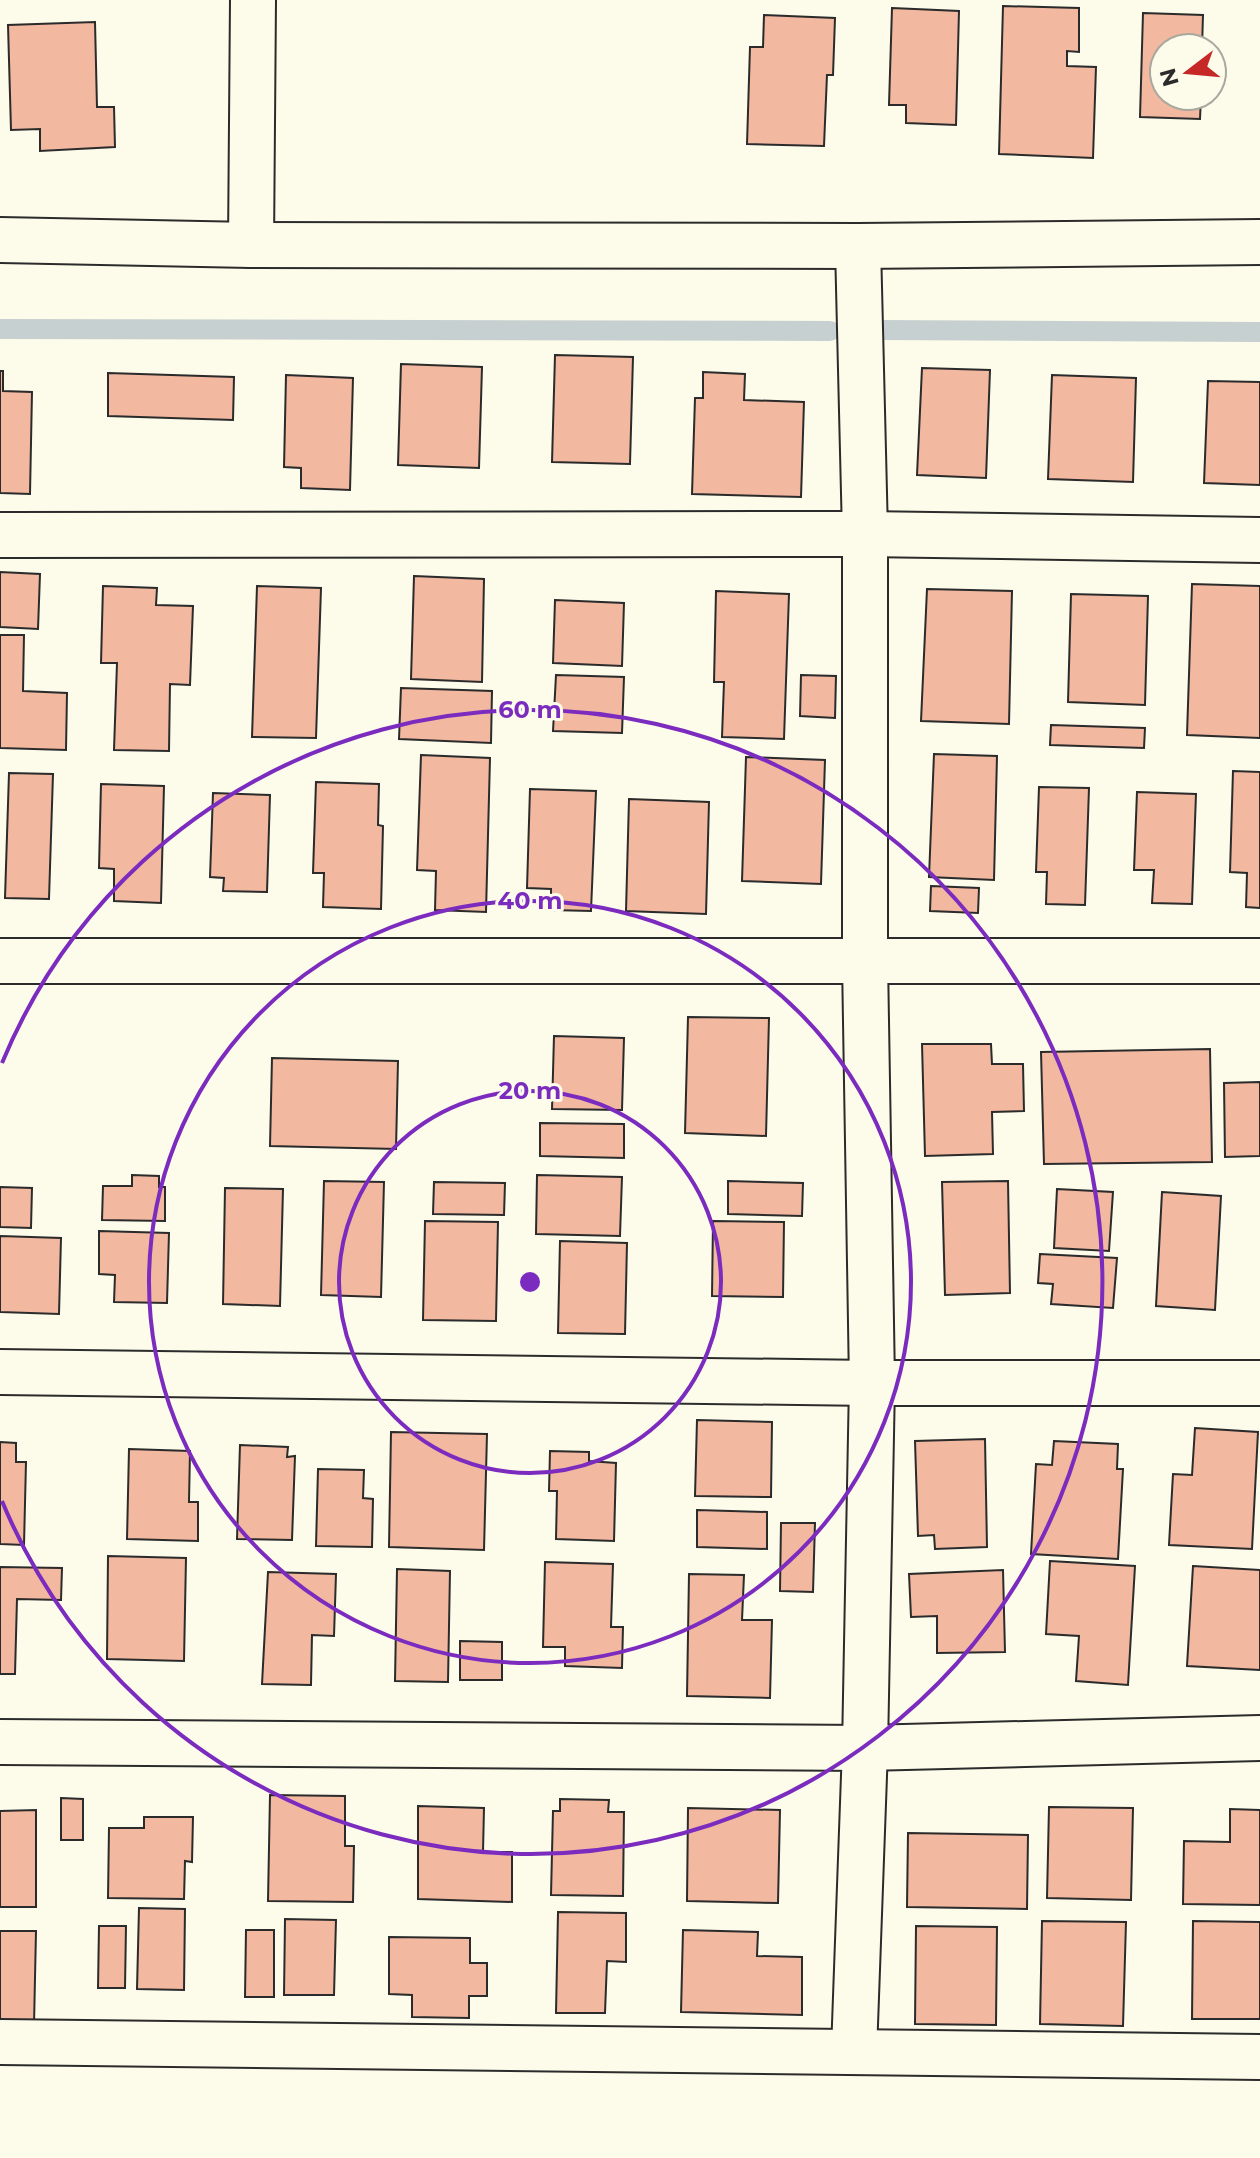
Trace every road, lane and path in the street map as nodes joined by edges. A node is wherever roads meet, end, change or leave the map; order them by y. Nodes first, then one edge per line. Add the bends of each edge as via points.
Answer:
1 (253, 0) edge
2 (0, 240) edge
3 (1260, 242) edge
4 (251, 245) junction
5 (858, 246) junction
6 (865, 534) junction
7 (0, 535) edge
8 (1260, 540) edge
9 (0, 961) edge
10 (865, 961) junction
11 (1260, 961) edge
12 (0, 1372) edge
13 (872, 1383) junction
14 (1260, 1383) edge
15 (1260, 1738) edge
16 (0, 1742) edge
17 (865, 1748) junction
18 (0, 2042) edge
19 (854, 2052) junction
20 (1260, 2057) edge

1 - 4 street
2 - 4 street
3 - 5 street
4 - 5 street
5 - 6 street
6 - 7 street
6 - 8 street
6 - 10 street
9 - 10 street
10 - 11 street
10 - 13 street
12 - 13 street
13 - 14 street
13 - 17 street
15 - 17 street
16 - 17 street
17 - 19 street
18 - 19 street
19 - 20 street

